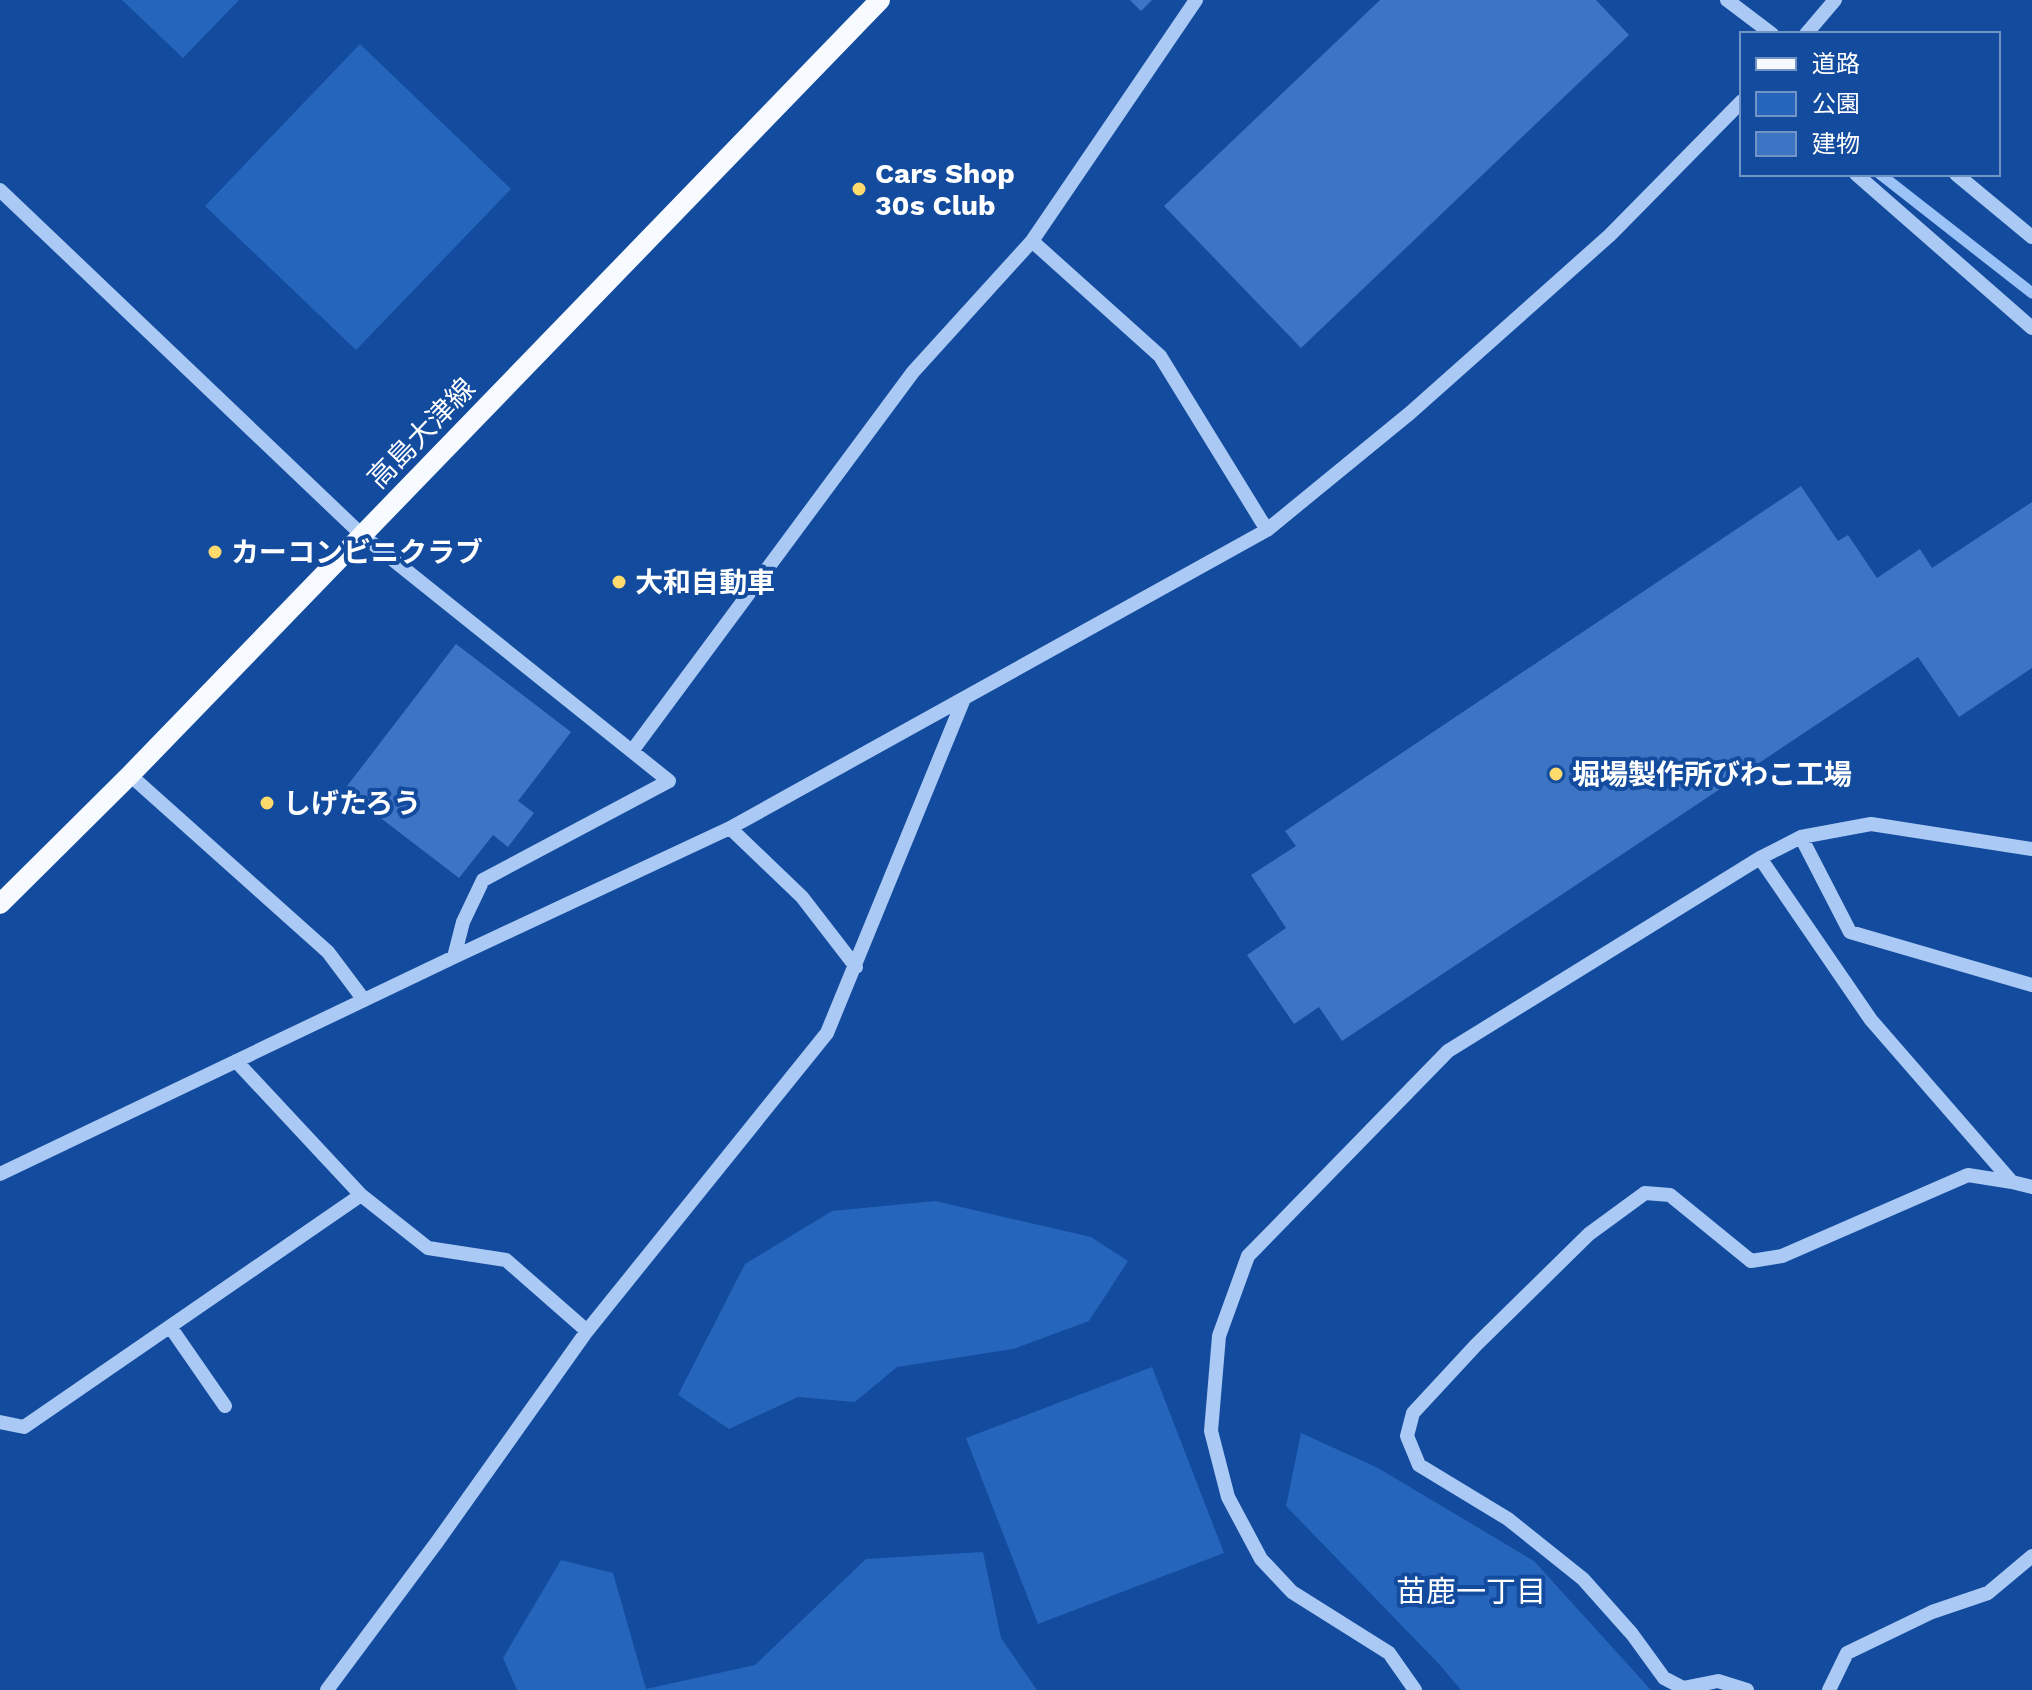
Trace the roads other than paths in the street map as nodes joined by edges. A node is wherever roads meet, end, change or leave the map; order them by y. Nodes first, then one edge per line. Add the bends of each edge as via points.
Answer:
1 (880, 0) edge
2 (1196, 0) edge
3 (1727, 0) edge
4 (1835, 0) edge
5 (1769, 32) edge
6 (1808, 32) edge
7 (1740, 103) edge
8 (1858, 176) edge
9 (1958, 176) edge
10 (0, 190) edge
11 (2032, 237) edge
12 (1032, 241) junction
13 (2032, 328) edge
14 (1267, 530) junction
15 (362, 535) junction
16 (963, 701) junction
17 (632, 751) junction
18 (130, 775) junction
19 (730, 828) junction
20 (1801, 837) junction
21 (2032, 849) edge
22 (1760, 858) junction
23 (0, 904) edge
24 (454, 957) junction
25 (856, 967) junction
26 (2032, 985) edge
27 (364, 1000) junction
28 (236, 1061) junction
29 (0, 1174) edge
30 (2012, 1182) junction
31 (2032, 1187) edge
32 (361, 1195) junction
33 (171, 1328) junction
34 (587, 1331) junction
35 (225, 1406) dead end
36 (0, 1422) edge
37 (2032, 1556) edge
38 (327, 1690) edge
39 (1415, 1690) edge
40 (1747, 1690) edge
41 (1829, 1690) edge

1 - 15 main road, 高島大津線
2 - 12 street
3 - 5 street
4 - 6 street
7 - 14 street via 1610,235 1410,413
8 - 13 street
9 - 11 street
10 - 15 street
12 - 14 street via 1160,356
12 - 17 street via 913,372
14 - 16 street
15 - 17 street
15 - 18 main road, 高島大津線
16 - 19 street
16 - 25 street
17 - 24 street via 669,781 483,880
18 - 23 main road, 高島大津線
18 - 27 street via 328,952
19 - 24 street
19 - 25 street via 802,897
20 - 21 street via 1871,824
20 - 22 street
20 - 26 street via 1850,932
22 - 30 street via 1871,1020
22 - 39 street via 1448,1051 1248,1256 1219,1336 1211,1431 1228,1497 1261,1559 1292,1592 1389,1653
24 - 27 street
25 - 34 street via 827,1033
27 - 28 street
28 - 29 street
28 - 32 street
30 - 31 street
30 - 40 street via 1968,1175 1782,1256 1751,1261 1670,1195 1645,1193 1589,1234 1413,1413 1407,1436 1419,1465 1508,1519 1583,1579 1664,1678 1683,1688 1718,1681
32 - 33 street
32 - 34 street via 428,1248 506,1260
33 - 35 street
33 - 36 street via 24,1427
34 - 38 street
37 - 41 street via 1988,1593 1932,1612 1847,1653

